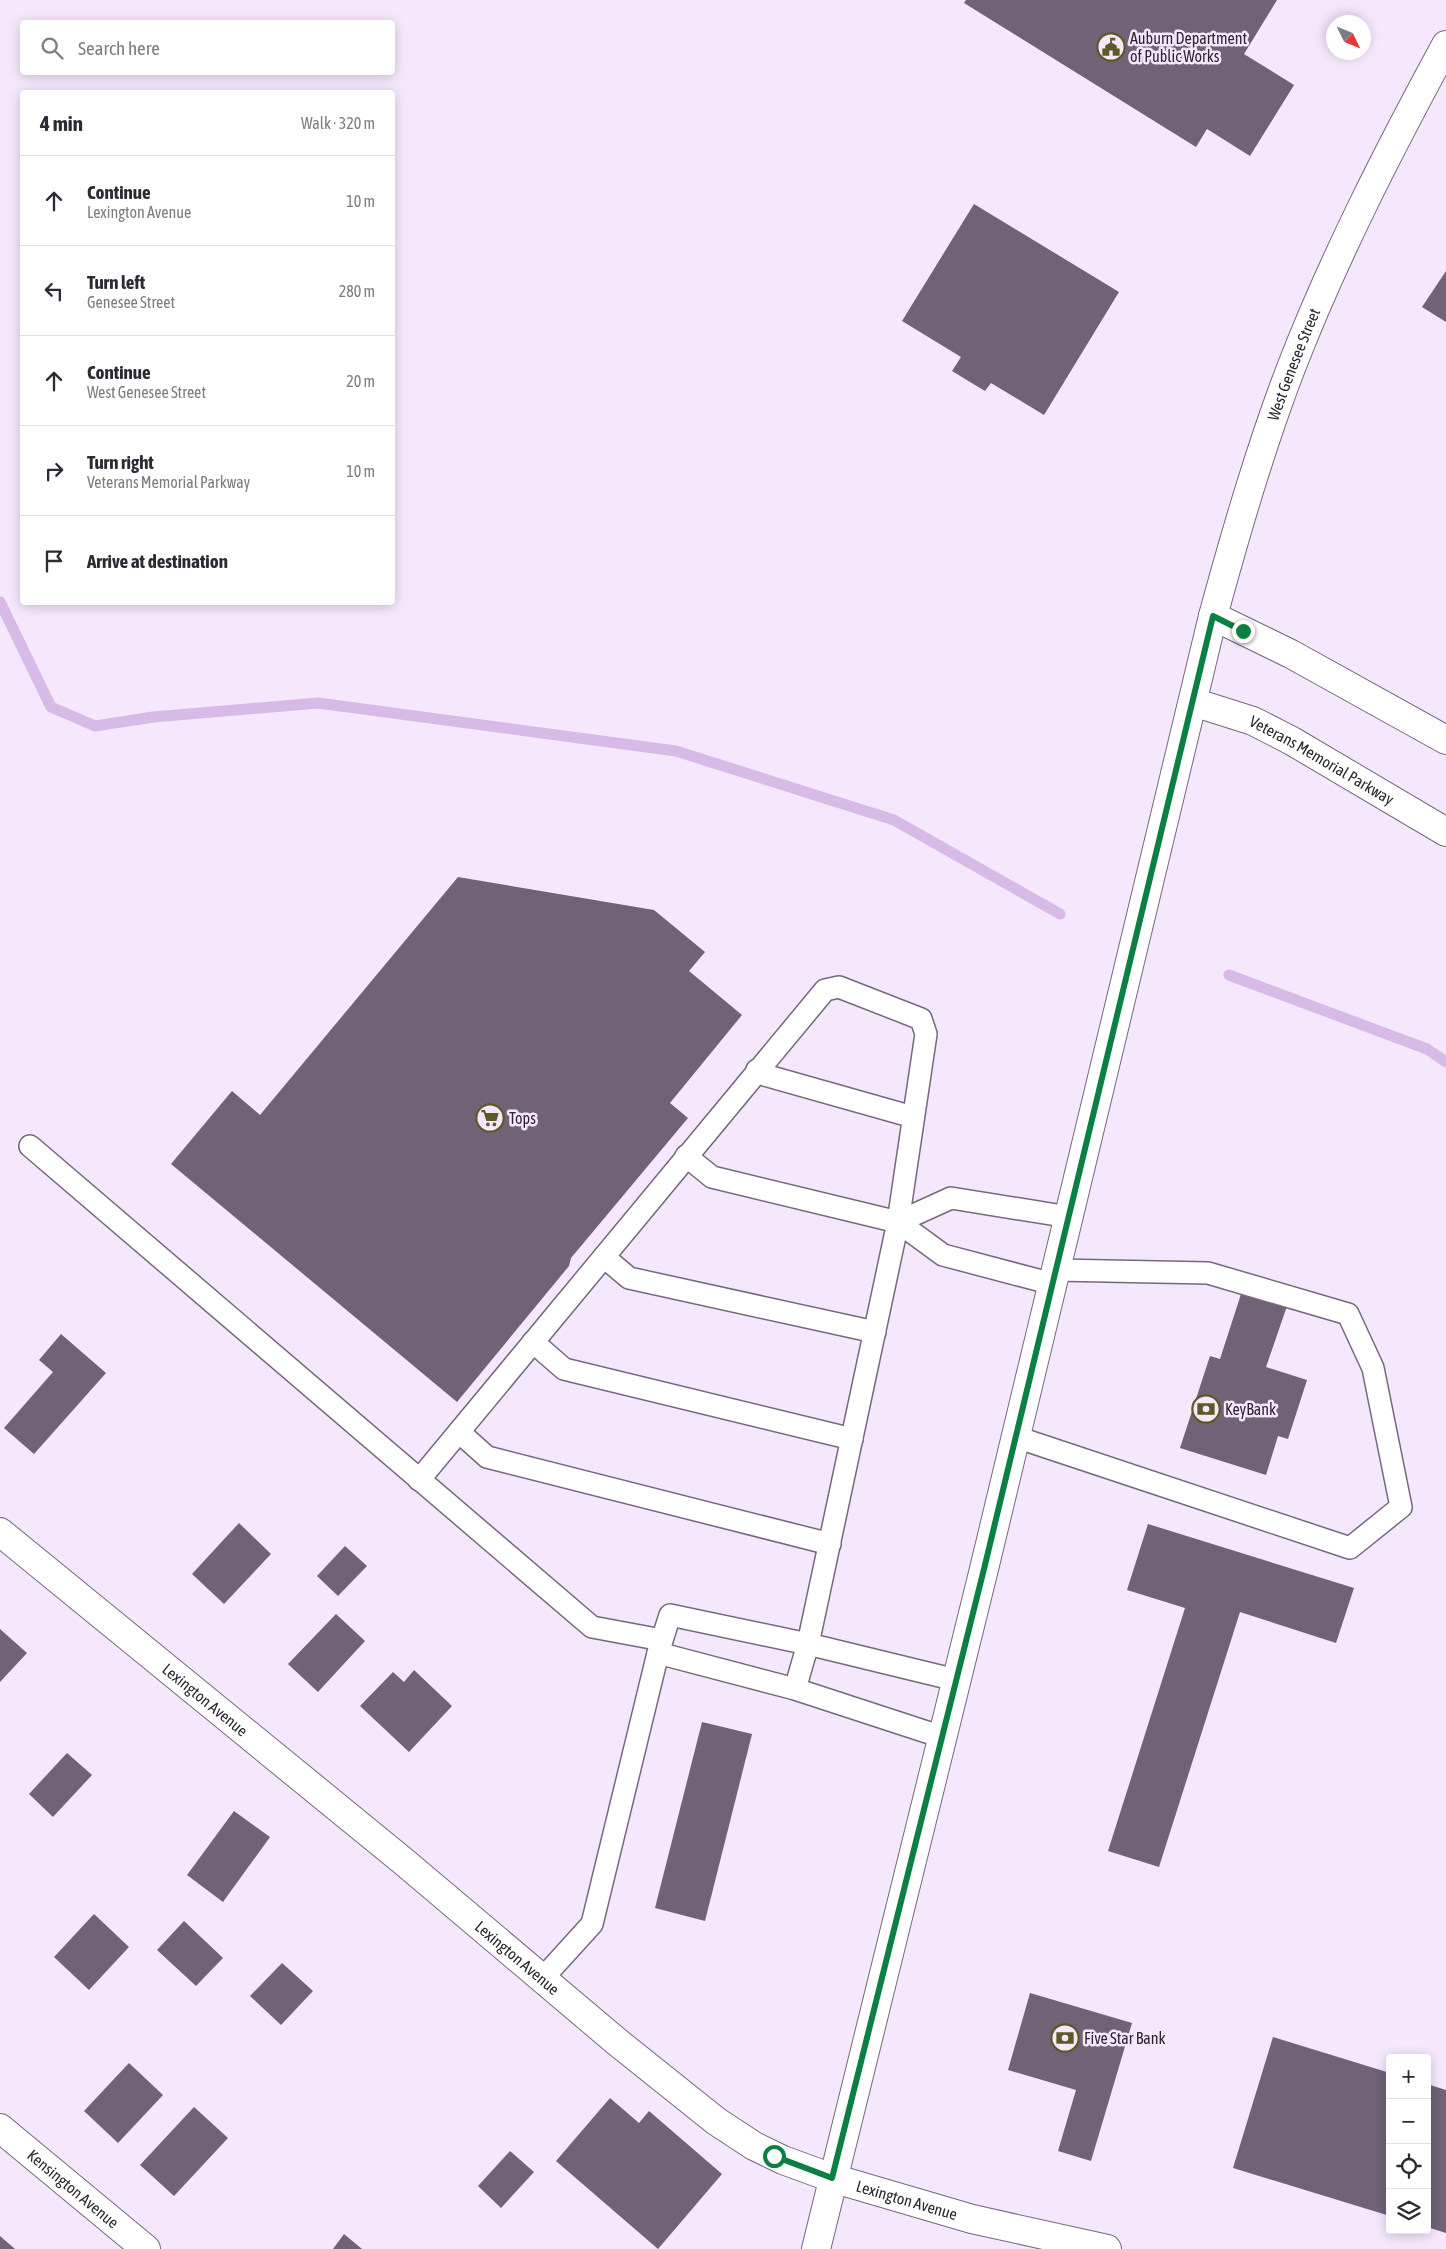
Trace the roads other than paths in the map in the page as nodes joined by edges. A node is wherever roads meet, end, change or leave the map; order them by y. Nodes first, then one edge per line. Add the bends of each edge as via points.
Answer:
1 (1446, 45) edge
2 (1213, 616) junction
3 (1193, 702) junction
4 (1446, 740) edge
5 (1446, 832) edge
6 (757, 1070) junction
7 (914, 1117) junction
8 (30, 1146) dead end
9 (686, 1156) junction
10 (1068, 1217) junction
11 (898, 1222) junction
12 (604, 1257) junction
13 (1054, 1277) junction
14 (875, 1332) junction
15 (533, 1342) junction
16 (459, 1432) junction
17 (1016, 1437) junction
18 (852, 1439) junction
19 (419, 1480) junction
20 (0, 1532) edge
21 (830, 1544) junction
22 (808, 1644) junction
23 (660, 1646) junction
24 (956, 1680) junction
25 (795, 1690) junction
26 (942, 1737) junction
27 (542, 1979) junction
28 (0, 2128) edge
29 (832, 2178) junction
30 (146, 2249) edge
31 (816, 2249) edge
32 (1107, 2249) edge

1 - 2 main road, West Genesee Street via 1336,262 1291,368 1250,482
2 - 3 main road, West Genesee Street
2 - 4 main road via 1291,654
3 - 5 main road, Veterans Memorial Parkway via 1253,721 1292,741
3 - 10 main road, West Genesee Street
6 - 7 lane via 761,1074
6 - 7 lane via 826,990 839,986 921,1018 926,1034
6 - 9 lane
7 - 11 lane
8 - 19 lane
9 - 11 lane via 712,1176
9 - 12 lane
10 - 11 lane via 951,1198
10 - 13 main road, West Genesee Street
11 - 13 lane via 943,1255
11 - 14 lane
12 - 14 lane via 628,1278
12 - 15 lane
13 - 17 main road, West Genesee Street
13 - 17 lane via 1208,1273 1348,1314 1373,1368 1401,1507 1350,1548
14 - 18 lane
15 - 16 lane
15 - 18 lane via 564,1369
16 - 19 lane
16 - 21 lane via 487,1457
17 - 24 main road, West Genesee Street
18 - 21 lane
19 - 23 lane via 592,1627
20 - 27 main road, Lexington Avenue via 396,1855
21 - 22 lane
22 - 23 lane via 670,1615
22 - 24 lane
22 - 25 lane
23 - 25 lane
23 - 27 lane via 592,1924
24 - 26 main road, West Genesee Street
25 - 26 lane
26 - 29 main road, West Genesee Street
27 - 29 main road, Lexington Avenue via 716,2121 754,2146
28 - 30 main road, Kensington Avenue
29 - 31 main road, West Genesee Street
29 - 32 main road, Lexington Avenue via 972,2219

